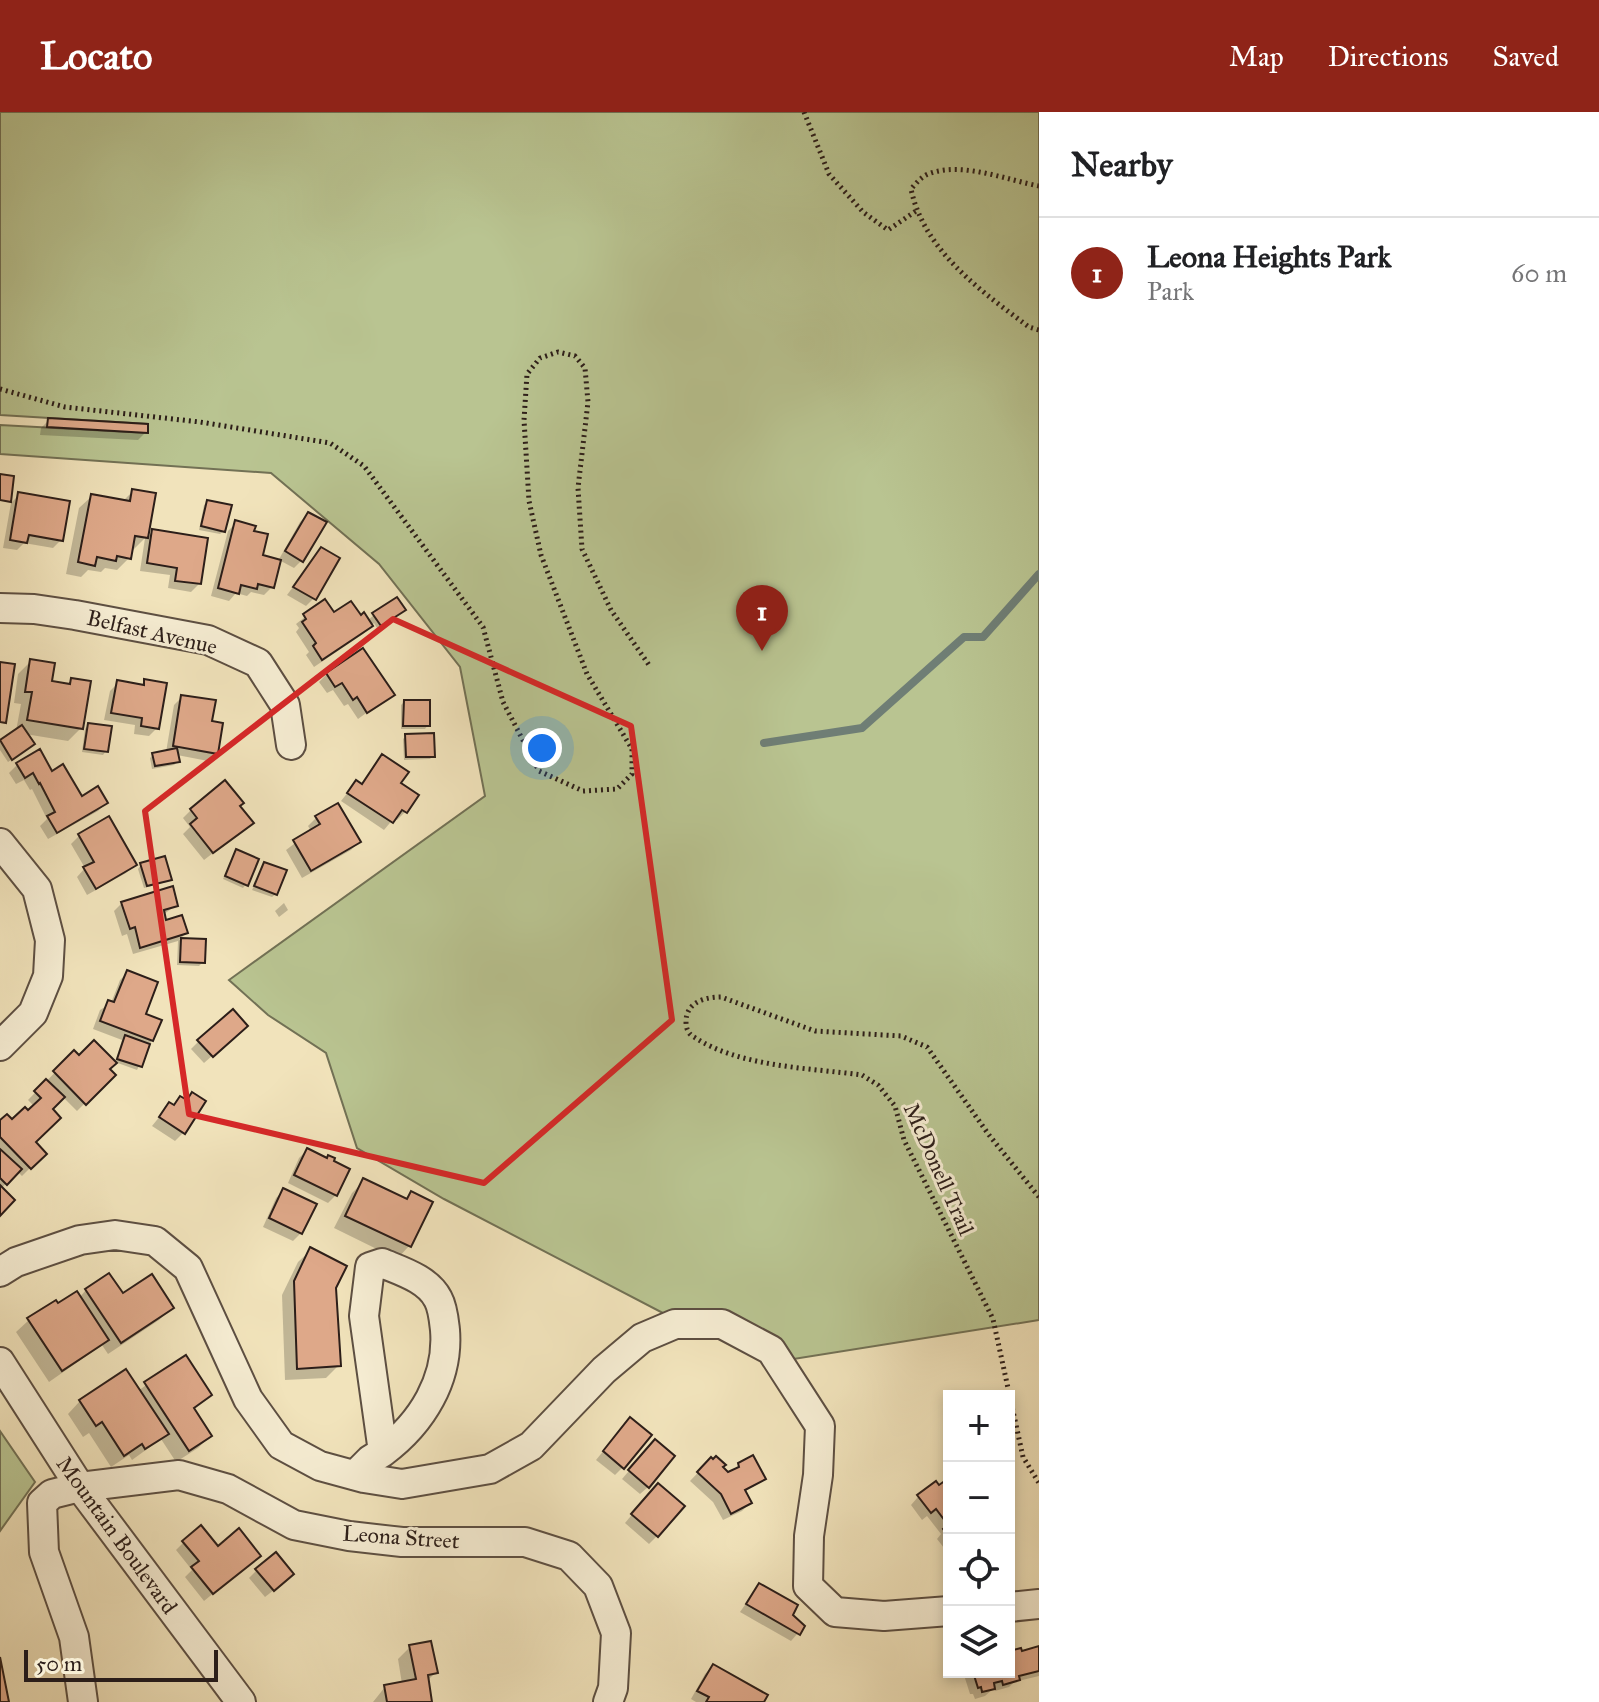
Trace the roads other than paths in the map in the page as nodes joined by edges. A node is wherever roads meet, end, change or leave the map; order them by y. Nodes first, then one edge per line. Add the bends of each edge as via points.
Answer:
1 (0, 608) edge
2 (291, 745) dead end
3 (0, 843) edge
4 (0, 1046) edge
5 (0, 1272) edge
6 (0, 1362) edge
7 (383, 1452) junction
8 (355, 1475) junction
9 (80, 1487) junction
10 (1039, 1604) edge
11 (1015, 1606) edge
12 (943, 1611) edge
13 (83, 1702) edge
14 (241, 1702) edge
15 (608, 1702) edge

1 - 2 street, Belfast Avenue via 75,615 208,640 258,663 285,705
3 - 4 street via 37,889 50,940 48,976 33,1013
5 - 8 street via 80,1240 115,1235 155,1241 188,1268 248,1399 281,1445 320,1466
6 - 9 street, Mountain Boulevard
7 - 7 street via 364,1316 370,1267 382,1263 414,1276 438,1298 447,1352 436,1389 411,1426
7 - 8 street
8 - 12 street via 402,1484 490,1469 531,1446 642,1338 675,1324 722,1324 771,1350 820,1426 808,1586 835,1612 884,1616
9 - 13 street, Leona Street via 52,1494 42,1503 42,1535 74,1637
9 - 14 street, Mountain Boulevard
9 - 15 street, Leona Street via 179,1475 228,1489 294,1525 402,1542 525,1542 569,1556 598,1586 616,1633
10 - 11 street

